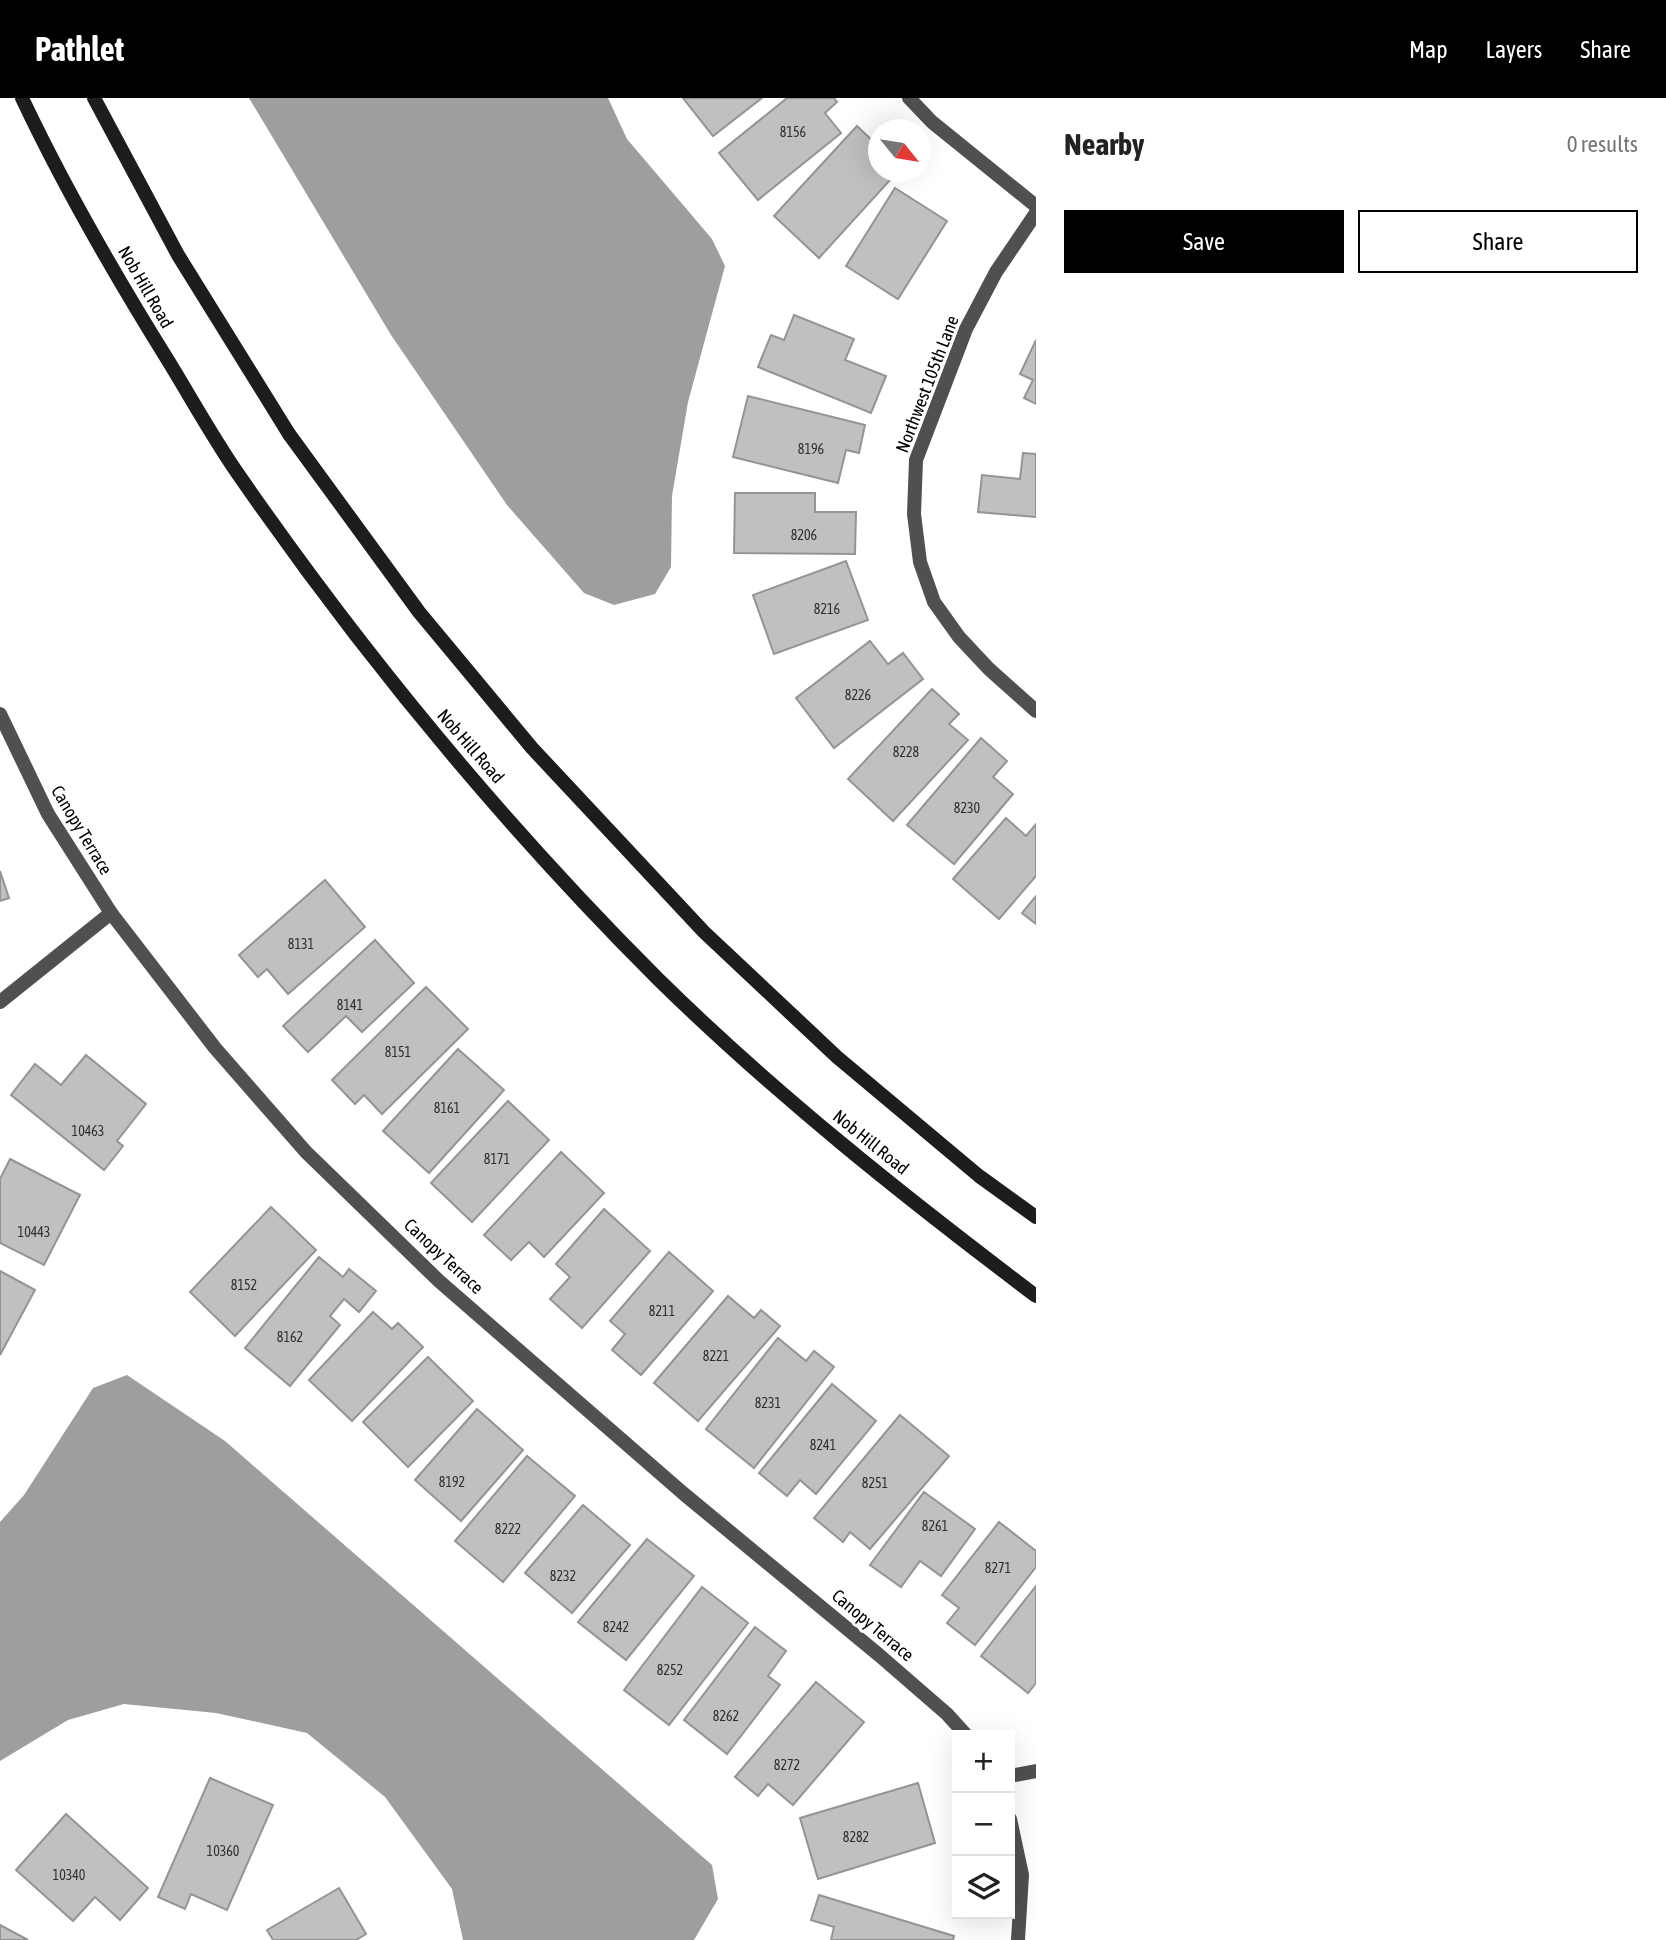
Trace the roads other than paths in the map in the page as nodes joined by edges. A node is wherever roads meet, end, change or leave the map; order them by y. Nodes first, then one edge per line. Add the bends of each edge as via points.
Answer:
1 (22, 98) edge
2 (94, 98) edge
3 (909, 98) edge
4 (1036, 206) edge
5 (1036, 213) edge
6 (1036, 711) edge
7 (0, 714) edge
8 (111, 914) junction
9 (0, 1002) edge
10 (1036, 1217) edge
11 (1036, 1296) edge
12 (961, 1730) edge
13 (1036, 1771) edge
14 (1015, 1775) edge
15 (1015, 1833) edge
16 (1029, 1873) edge
17 (1018, 1940) edge

1 - 11 main road, Nob Hill Road via 127,295 234,468 369,655 475,781 660,980 793,1103
2 - 10 main road via 178,255 289,434 419,612 532,748 704,932 837,1057 979,1176
3 - 4 street
5 - 6 street, Northwest 105th Lane via 996,272 966,329 916,460 914,513 920,562 934,602 959,637
7 - 8 street, Canopy Terrace via 48,814
8 - 9 street
8 - 12 street, Canopy Terrace via 215,1048 344,1189 439,1280
13 - 14 street
15 - 16 street
16 - 17 street

